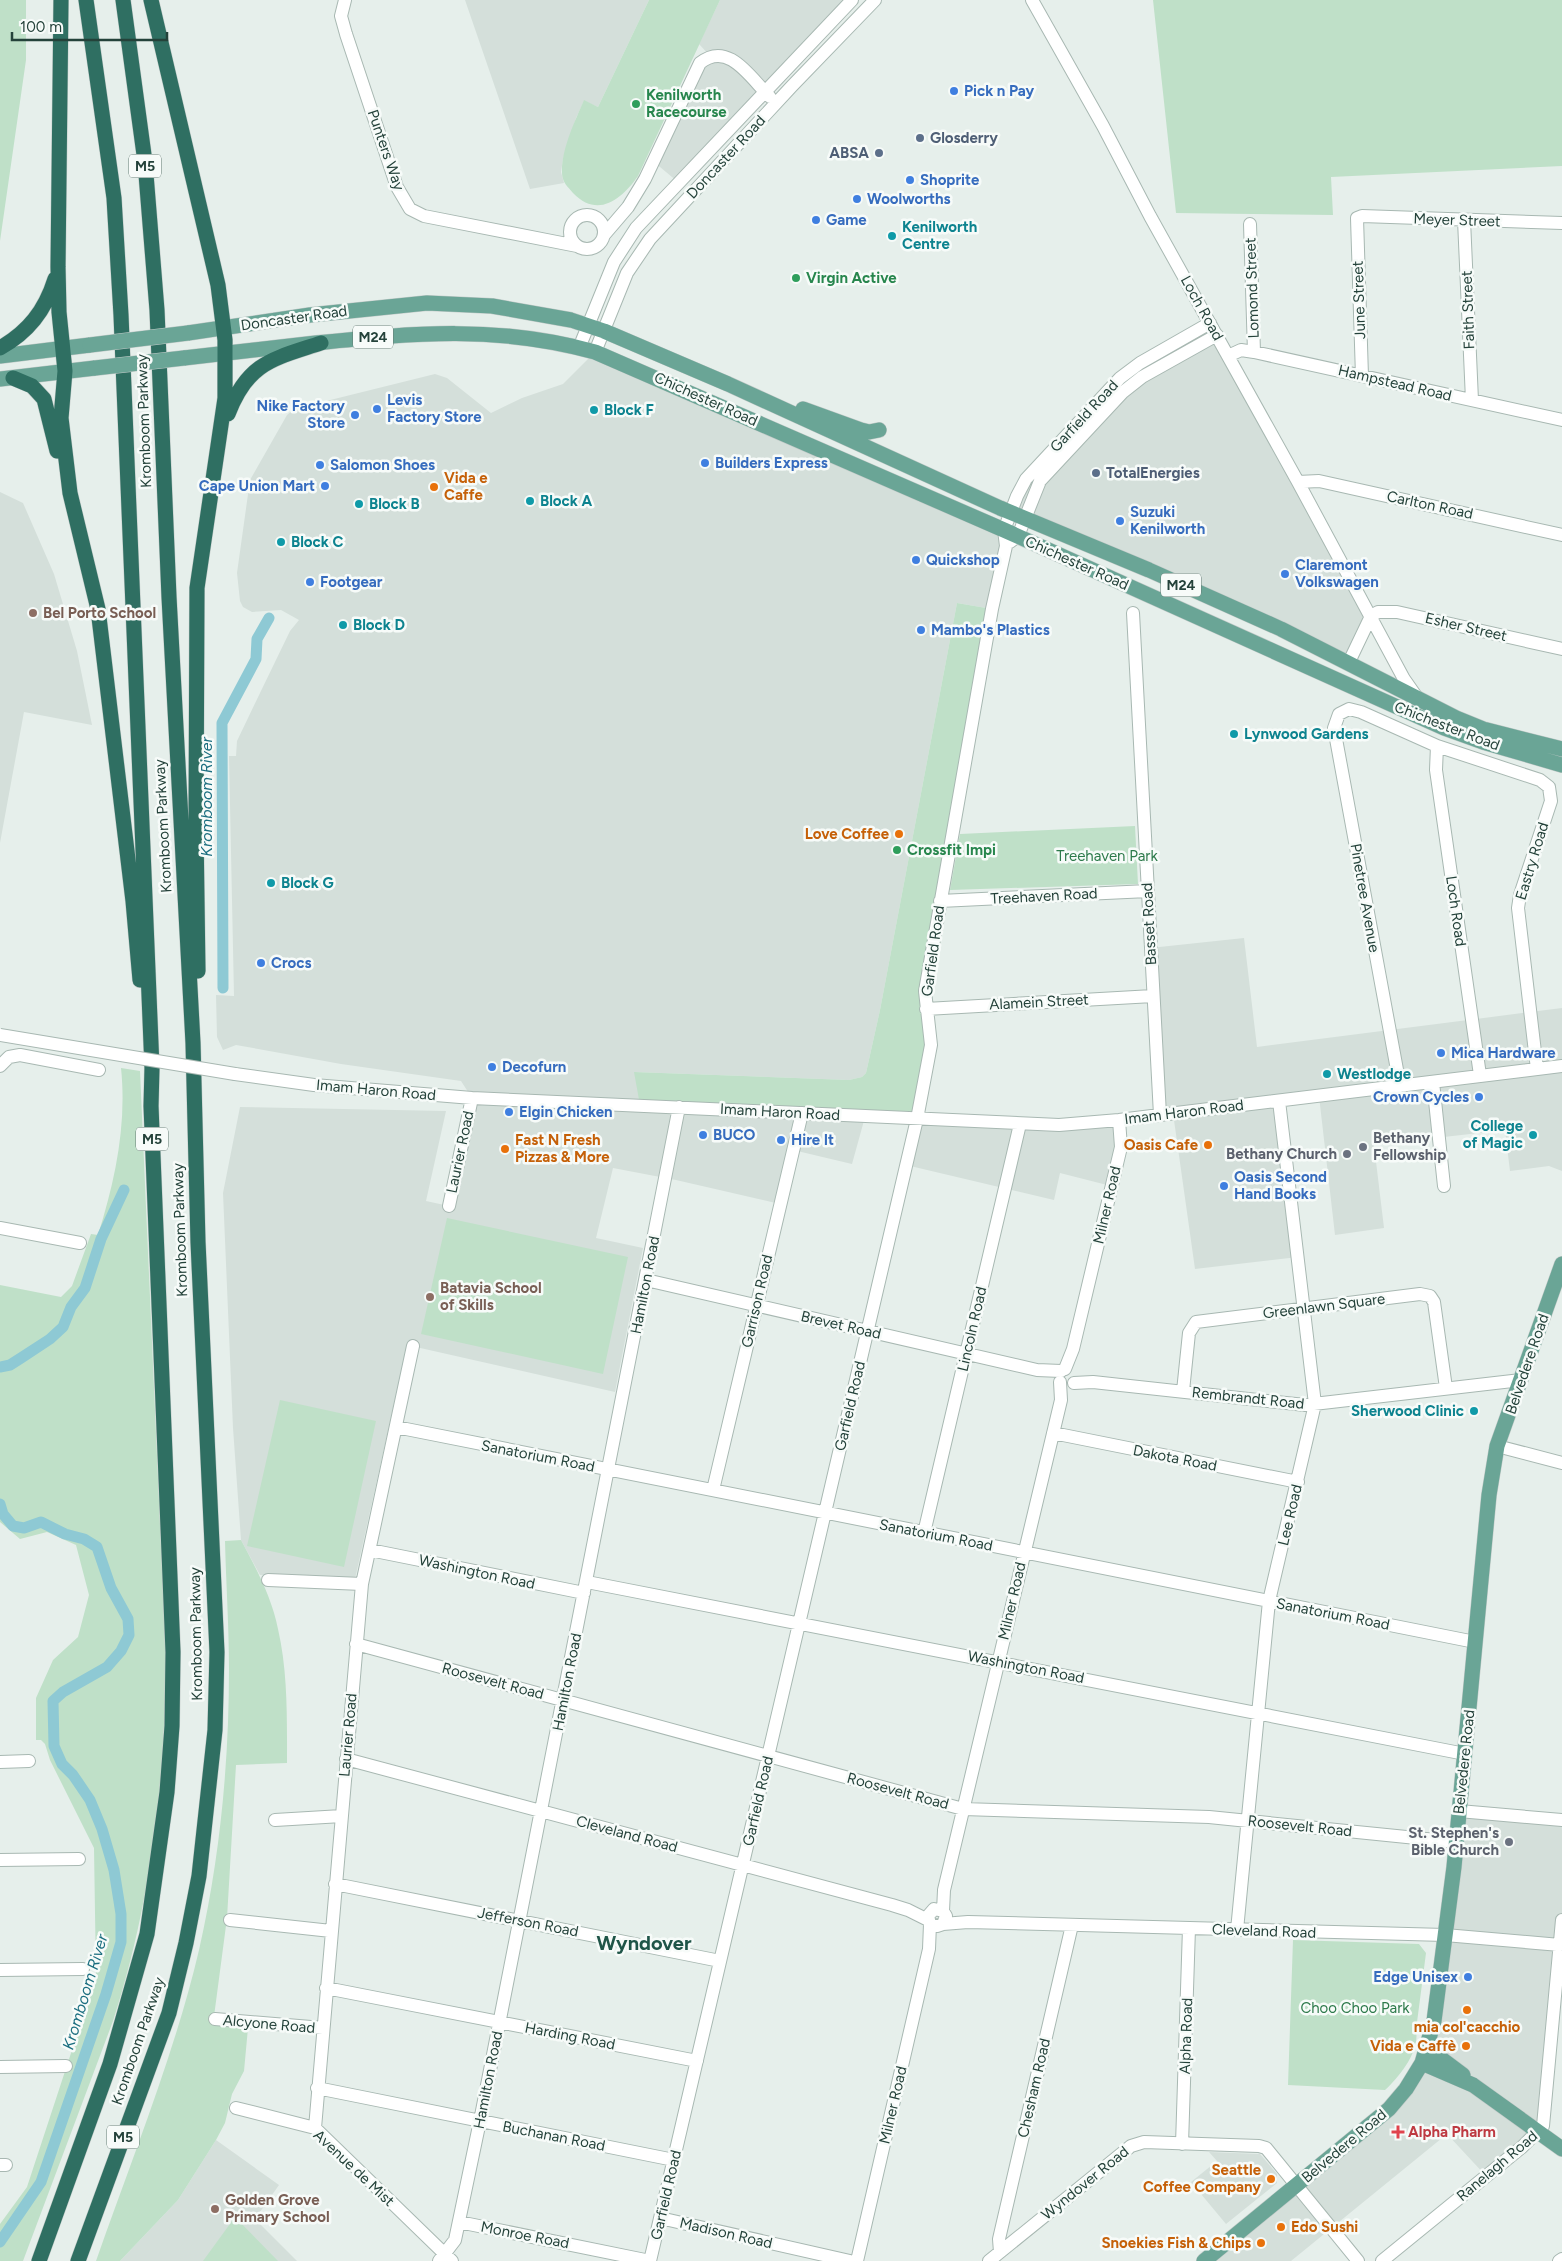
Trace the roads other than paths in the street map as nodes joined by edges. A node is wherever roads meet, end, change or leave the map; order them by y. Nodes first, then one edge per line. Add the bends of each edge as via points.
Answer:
1 (60, 0) edge
2 (86, 0) edge
3 (123, 0) edge
4 (151, 0) edge
5 (345, 0) edge
6 (852, 0) edge
7 (875, 0) edge
8 (1032, 0) edge
9 (764, 91) junction
10 (776, 102) junction
11 (632, 200) junction
12 (596, 217) junction
13 (1464, 220) junction
14 (1356, 223) joint
15 (1562, 223) edge
16 (1250, 224) dead end
17 (570, 229) junction
18 (604, 235) junction
19 (530, 236) junction
20 (577, 246) junction
21 (58, 267) junction
22 (1210, 323) junction
23 (587, 325) junction
24 (225, 327) junction
25 (604, 331) junction
26 (1217, 335) junction
27 (321, 343) junction
28 (0, 348) edge
29 (579, 348) junction
30 (62, 349) junction
31 (595, 352) junction
32 (1254, 352) junction
33 (225, 353) junction
34 (0, 356) edge
35 (1228, 356) junction
36 (65, 371) junction
37 (1362, 376) junction
38 (6, 379) edge
39 (1472, 400) junction
40 (771, 404) junction
41 (1562, 420) edge
42 (879, 430) dead end
43 (220, 434) junction
44 (1298, 482) junction
45 (70, 493) junction
46 (1017, 516) junction
47 (1562, 534) edge
48 (1009, 537) junction
49 (1133, 613) dead end
50 (1371, 616) junction
51 (1562, 649) edge
52 (1349, 662) junction
53 (1418, 698) junction
54 (1342, 712) joint
55 (1437, 746) junction
56 (1562, 749) edge
57 (1562, 765) edge
58 (1148, 891) junction
59 (940, 901) junction
60 (1153, 996) junction
61 (926, 1009) junction
62 (0, 1035) edge
63 (193, 1043) junction
64 (0, 1066) edge
65 (1562, 1066) edge
66 (1537, 1069) junction
67 (99, 1070) dead end
68 (1480, 1076) junction
69 (1433, 1082) junction
70 (1400, 1086) junction
71 (472, 1098) junction
72 (1279, 1100) junction
73 (151, 1106) junction
74 (679, 1107) junction
75 (802, 1113) junction
76 (1160, 1114) junction
77 (917, 1119) junction
78 (1119, 1120) junction
79 (1020, 1124) junction
80 (1444, 1186) dead end
81 (449, 1206) dead end
82 (0, 1228) edge
83 (80, 1243) dead end
84 (1562, 1264) edge
85 (646, 1280) junction
86 (756, 1305) junction
87 (1303, 1308) junction
88 (867, 1332) junction
89 (413, 1346) dead end
90 (967, 1354) junction
91 (1067, 1377) junction
92 (1521, 1380) junction
93 (1446, 1388) junction
94 (1183, 1391) junction
95 (1315, 1404) junction
96 (396, 1427) junction
97 (1053, 1433) junction
98 (1498, 1446) junction
99 (1562, 1463) edge
100 (608, 1469) junction
101 (1298, 1482) junction
102 (713, 1490) junction
103 (825, 1513) junction
104 (924, 1533) junction
105 (370, 1550) junction
106 (1024, 1552) junction
107 (268, 1580) dead end
108 (362, 1584) junction
109 (585, 1588) junction
110 (1270, 1601) junction
111 (799, 1623) junction
112 (1475, 1642) junction
113 (356, 1644) junction
114 (998, 1662) junction
115 (563, 1700) junction
116 (1258, 1713) junction
117 (1465, 1754) junction
118 (768, 1756) junction
119 (346, 1759) junction
120 (0, 1762) edge
121 (29, 1762) dead end
122 (963, 1809) junction
123 (540, 1811) junction
124 (1459, 1811) junction
125 (342, 1816) junction
126 (275, 1820) dead end
127 (1562, 1820) edge
128 (1248, 1821) junction
129 (1456, 1842) junction
130 (79, 1859) dead end
131 (0, 1860) edge
132 (743, 1865) junction
133 (336, 1884) junction
134 (937, 1917) junction
135 (230, 1920) dead end
136 (519, 1920) junction
137 (1562, 1920) edge
138 (1072, 1925) junction
139 (1190, 1928) junction
140 (1237, 1930) junction
141 (331, 1931) junction
142 (1445, 1935) junction
143 (1560, 1945) junction
144 (720, 1961) junction
145 (83, 1969) dead end
146 (0, 1970) edge
147 (326, 1988) junction
148 (215, 2019) dead end
149 (1557, 2019) edge
150 (499, 2021) junction
151 (322, 2028) junction
152 (1424, 2058) junction
153 (697, 2061) junction
154 (66, 2066) dead end
155 (0, 2067) edge
156 (317, 2088) junction
157 (236, 2108) dead end
158 (480, 2121) junction
159 (314, 2128) junction
160 (1538, 2132) junction
161 (1182, 2144) junction
162 (1562, 2149) edge
163 (674, 2160) junction
164 (1297, 2185) junction
165 (660, 2218) junction
166 (458, 2222) junction
167 (1000, 2252) junction
168 (445, 2259) edge
169 (39, 2261) edge
170 (78, 2261) edge
171 (650, 2261) edge
172 (850, 2261) edge
173 (857, 2261) edge
174 (989, 2261) edge
175 (1204, 2261) edge
176 (1358, 2261) edge
177 (1382, 2261) edge

1 - 21 highway
2 - 73 highway, Kromboom Parkway / M5 via 114,198 121,315
3 - 63 highway, Kromboom Parkway / M5 via 153,242 168,597
4 - 24 highway via 216,275
5 - 19 street, Punters Way via 342,22 405,204 424,216
6 - 9 street, Doncaster Road
7 - 10 street, Doncaster Road
8 - 22 street, Loch Road
9 - 10 street, Punters Way
9 - 11 street, Punters Way via 730,58 716,55 700,63 654,162
9 - 23 street, Doncaster Road via 636,228 614,262
10 - 25 street, Doncaster Road via 650,239 627,273
11 - 12 street, Punters Way via 614,213
11 - 18 street, Punters Way
12 - 17 street, Punters Way via 576,218
12 - 18 street via 604,228
13 - 14 street, Meyer Street via 1362,216
13 - 15 street, Meyer Street
13 - 39 street, Faith Street
14 - 37 street, June Street
16 - 32 street, Lomond Street
17 - 19 street, Punters Way via 558,234
17 - 20 street via 570,236
18 - 20 street, Punters Way via 597,246 590,249
19 - 20 street, Punters Way
21 - 28 highway via 41,312 19,336
21 - 30 highway
22 - 26 street, Loch Road
22 - 46 street, Garfield Road via 1120,378 1026,479
23 - 24 main road, Doncaster Road / M24 via 546,314 492,306 427,303
23 - 25 main road, Doncaster Road / M24
23 - 29 street, Doncaster Road
24 - 30 main road, Doncaster Road / M24, bridge
24 - 33 highway
25 - 31 street, Doncaster Road
25 - 40 main road, Chichester Road / M24
26 - 35 street, Loch Road
26 - 46 street, Garfield Road via 1154,369 1128,388 1044,476
27 - 29 main road, Doncaster Road / M24 via 416,333 461,332 488,333
27 - 33 main road, Doncaster Road / M24
27 - 43 highway via 262,364 249,376 231,406
29 - 31 main road, Doncaster Road / M24
30 - 34 main road, Doncaster Road / M24
30 - 36 highway
31 - 48 main road, Chichester Road / M24
32 - 35 street, Hampstead Road via 1241,350
32 - 37 street, Hampstead Road
33 - 36 main road, Doncaster Road / M24, bridge
33 - 43 highway via 225,398
35 - 44 street, Loch Road
36 - 38 main road, Doncaster Road / M24
36 - 45 highway via 61,418
37 - 39 street, Hampstead Road
38 - 45 highway via 32,386 44,399
39 - 41 street, Hampstead Road
40 - 42 main road via 785,403 860,430
40 - 46 main road, Chichester Road / M24
43 - 63 highway via 196,596 198,956
44 - 47 street, Carlton Road via 1318,481
44 - 50 street, Loch Road
45 - 73 highway via 101,628 133,901
46 - 48 street, Garfield Road
46 - 52 main road, Chichester Road / M24 via 1175,582
48 - 57 main road, Chichester Road / M24 via 1444,728
48 - 59 street, Garfield Road via 992,609
49 - 58 street, Basset Road
50 - 51 street, Esher Street via 1378,612 1397,612
50 - 52 street
50 - 53 street, Loch Road via 1404,679
52 - 53 main road, Chichester Road / M24
53 - 56 main road, Chichester Road / M24 via 1483,729
54 - 55 street, Eastry Road via 1349,709 1361,712
54 - 70 street, Pinetree Avenue via 1335,719 1334,728
55 - 66 street, Eastry Road via 1540,780 1546,783 1550,792 1551,802 1518,908
55 - 68 street, Loch Road via 1436,770
58 - 59 street, Treehaven Road
58 - 60 street, Basset Road
59 - 61 street, Garfield Road via 925,991
60 - 61 street, Alamein Street
60 - 76 street, Basset Road
61 - 77 street, Garfield Road via 930,1045
62 - 71 street, Imam Haron Road, bridge via 235,1074
63 - 170 highway, Kromboom Parkway / M5 via 199,1272 216,1652 215,1730 199,1876 169,2013
64 - 67 street via 9,1058 20,1055
65 - 66 street, Imam Haron Road
66 - 68 street, Imam Haron Road
68 - 69 street, Imam Haron Road
69 - 70 street, Imam Haron Road
69 - 80 street
70 - 72 street, Imam Haron Road
71 - 74 street, Imam Haron Road
71 - 81 street, Laurier Road
72 - 76 street, Imam Haron Road
72 - 87 street, Lee Road
73 - 169 highway, Kromboom Parkway / M5 via 173,1652 167,1792 147,1934 110,2064
74 - 75 street, Imam Haron Road
74 - 85 street, Hamilton Road
75 - 77 street, Imam Haron Road
75 - 86 street, Garrison Road
76 - 78 street, Imam Haron Road
77 - 79 street, Imam Haron Road
77 - 88 street, Garfield Road
78 - 79 street, Imam Haron Road via 1059,1125
78 - 91 street, Milner Road via 1120,1147
79 - 90 street, Lincoln Road
82 - 83 street
84 - 92 main road, Belvedere Road
85 - 86 street, Brevet Road
85 - 100 street, Hamilton Road
86 - 88 street, Brevet Road
86 - 102 street, Garrison Road
87 - 93 street, Greenlawn Square via 1420,1294 1430,1296 1434,1302
87 - 94 street, Greenlawn Square via 1196,1322 1189,1333
87 - 95 street, Lee Road
88 - 90 street, Brevet Road
88 - 103 street, Garfield Road
89 - 96 street, Laurier Road
90 - 91 street, Brevet Road
90 - 104 street, Lincoln Road
91 - 94 street, Rembrandt Road
91 - 97 street, Milner Road
92 - 93 street, Rembrandt Road
92 - 98 main road, Belvedere Road
93 - 95 street, Rembrandt Road
94 - 95 street, Rembrandt Road
95 - 101 street, Lee Road
96 - 100 street, Sanatorium Road
96 - 105 street, Laurier Road
97 - 101 street, Dakota Road
97 - 106 street, Milner Road
98 - 99 street
98 - 112 main road, Belvedere Road via 1489,1495
100 - 102 street, Sanatorium Road
100 - 109 street, Hamilton Road
101 - 110 street, Lee Road
102 - 103 street, Sanatorium Road
103 - 104 street, Sanatorium Road
103 - 111 street, Garfield Road
104 - 106 street, Sanatorium Road
105 - 108 street, Laurier Road
105 - 109 street, Washington Road
106 - 110 street, Sanatorium Road
106 - 114 street, Milner Road
107 - 108 street
108 - 113 street, Laurier Road
109 - 111 street, Washington Road
109 - 115 street, Hamilton Road
110 - 112 street, Sanatorium Road
110 - 116 street, Lee Road
111 - 114 street, Washington Road
111 - 118 street, Garfield Road
112 - 117 main road, Belvedere Road
113 - 115 street, Roosevelt Road
113 - 119 street, Laurier Road
114 - 116 street, Washington Road
114 - 122 street, Milner Road
115 - 118 street, Roosevelt Road
115 - 123 street, Hamilton Road
116 - 117 street, Washington Road
116 - 128 street, Lee Road
117 - 124 main road, Belvedere Road
118 - 122 street, Roosevelt Road
118 - 132 street, Garfield Road
119 - 123 street, Cleveland Road
119 - 125 street, Laurier Road
120 - 121 street
122 - 128 street, Roosevelt Road
122 - 134 street, Milner Road
123 - 132 street, Cleveland Road
123 - 136 street, Hamilton Road
124 - 127 street
124 - 129 main road, Belvedere Road
125 - 126 street
125 - 133 street, Laurier Road
128 - 129 street, Roosevelt Road
128 - 140 street, Lee Road
129 - 142 main road, Belvedere Road
130 - 131 street
132 - 134 street, Cleveland Road
132 - 144 street, Garfield Road
133 - 136 street, Jefferson Road
133 - 141 street, Laurier Road
134 - 138 street, Cleveland Road via 968,1922
134 - 173 street, Milner Road
135 - 141 street
136 - 144 street, Jefferson Road
136 - 150 street, Hamilton Road
137 - 143 street, Ranelagh Road
138 - 139 street, Cleveland Road
138 - 167 street, Chesham Road via 999,2238
139 - 140 street, Cleveland Road
139 - 161 street, Alpha Road
140 - 142 street, Cleveland Road
141 - 147 street, Laurier Road
142 - 143 street, Cleveland Road
142 - 152 main road, Belvedere Road via 1434,2022
143 - 149 street, Ranelagh Road
144 - 153 street, Garfield Road
145 - 146 street
147 - 150 street, Harding Road
147 - 151 street, Laurier Road
148 - 151 street, Alcyone Road
149 - 160 street, Ranelagh Road via 1543,2126
150 - 153 street, Harding Road
150 - 158 street, Hamilton Road
151 - 156 street, Laurier Road
152 - 160 main road via 1473,2085
152 - 164 main road, Belvedere Road via 1406,2089 1389,2109
153 - 163 street, Garfield Road
154 - 155 street
156 - 158 street, Buchanan Road
156 - 159 street, Laurier Road
157 - 159 street, Avenue de Mist
158 - 163 street, Buchanan Road
158 - 166 street, Hamilton Road
159 - 168 street, Avenue de Mist
160 - 162 main road
160 - 177 street, Ranelagh Road
161 - 164 street, Wyndover Road via 1264,2147
161 - 167 street, Wyndover Road via 1140,2142 1131,2146
163 - 165 street, Garfield Road
164 - 175 main road, Belvedere Road
164 - 176 street, Wyndover Road
165 - 171 street, Garfield Road
165 - 172 street, Madison Road
166 - 168 street, Hamilton Road via 455,2240
166 - 171 street, Monroe Road
167 - 174 street, Wyndover Road

